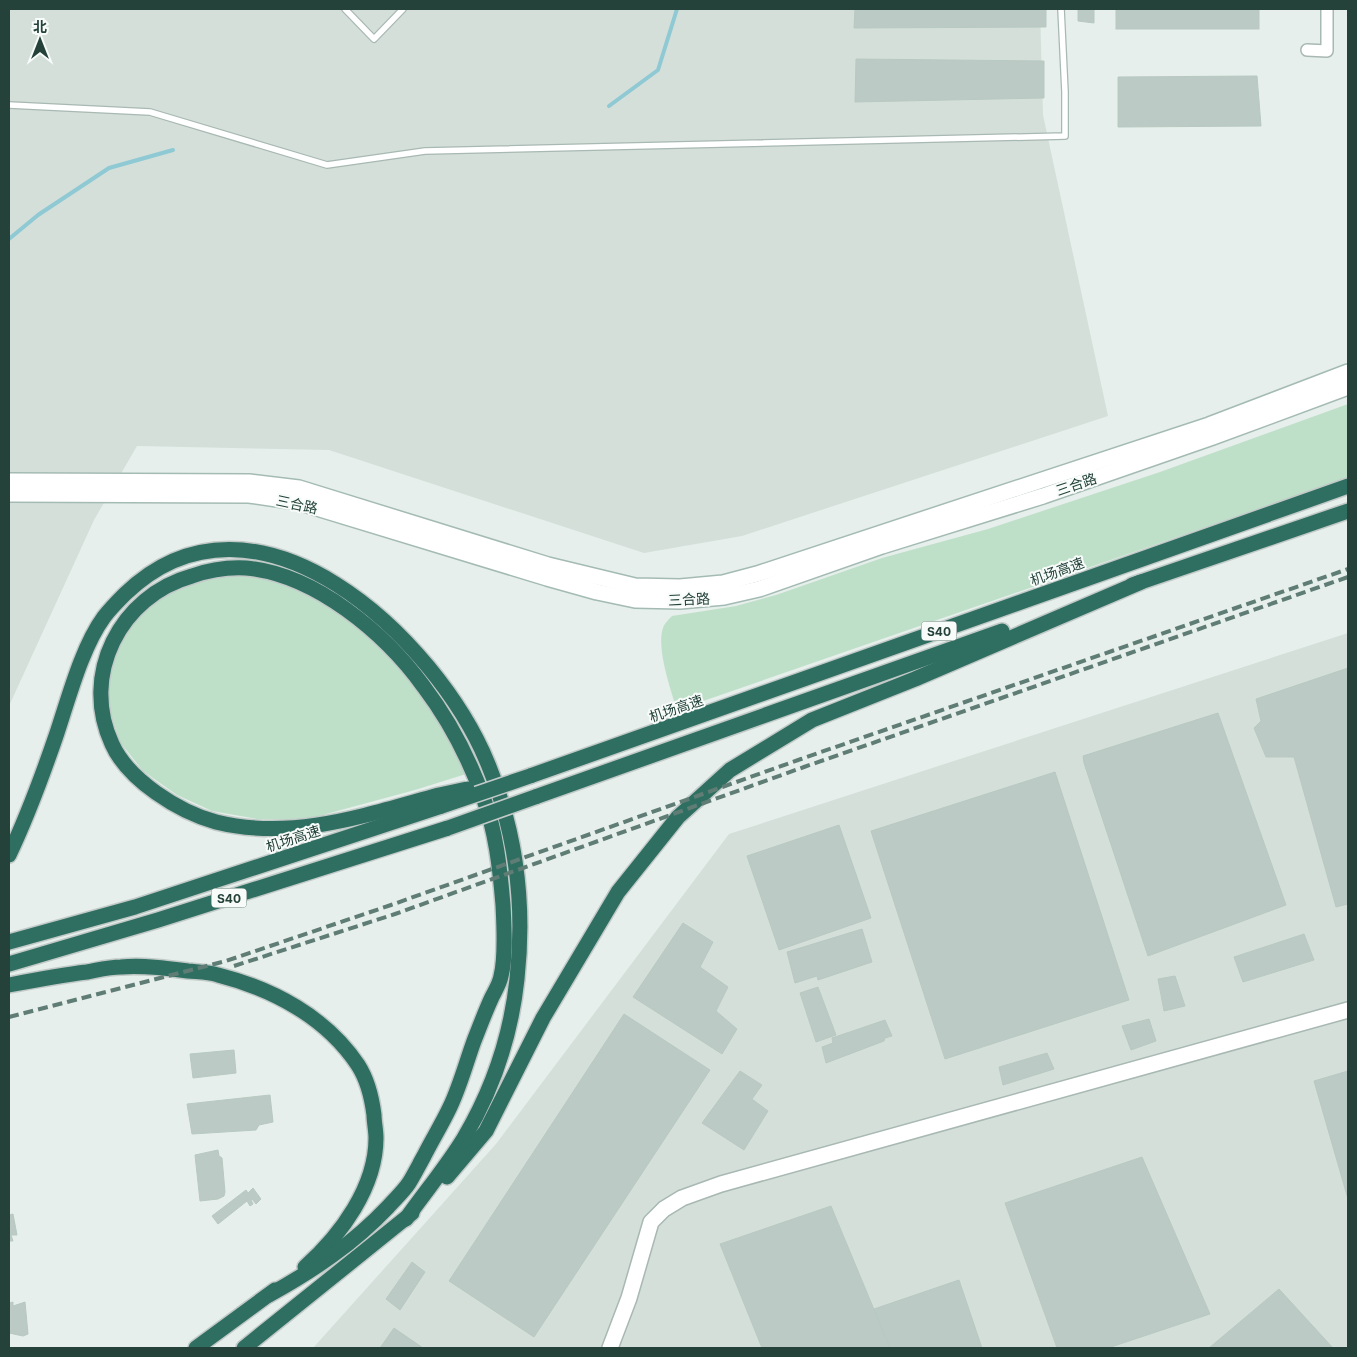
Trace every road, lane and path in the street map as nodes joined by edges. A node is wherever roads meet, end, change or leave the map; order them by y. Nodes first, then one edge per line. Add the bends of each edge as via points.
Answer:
1 (345, 9) edge
2 (403, 9) edge
3 (1060, 9) edge
4 (1327, 9) edge
5 (1308, 50) dead end
6 (9, 105) edge
7 (1348, 372) edge
8 (1348, 387) edge
9 (9, 480) edge
10 (1348, 486) edge
11 (9, 494) edge
12 (1348, 511) edge
13 (1141, 582) junction
14 (440, 801) junction
15 (9, 855) edge
16 (9, 942) edge
17 (9, 964) edge
18 (9, 985) edge
19 (1348, 1010) edge
20 (406, 1219) junction
21 (269, 1295) junction
22 (196, 1348) edge
23 (244, 1348) edge
24 (610, 1348) edge

1 - 2 lane via 374,39
3 - 6 lane via 1064,136 425,151 327,165 150,112
4 - 5 street via 1327,51
7 - 9 main road, 三合路 via 1209,425 757,574 723,583 689,586 635,586 597,578 299,488 249,482
8 - 11 main road, 三合路 via 1043,496 882,546 759,589 724,597 680,601 635,600 588,590 297,502 249,495
10 - 14 highway, 机场高速 / S40, bridge via 530,776
12 - 13 highway, S40
13 - 17 highway, S40, bridge via 448,828
13 - 20 highway via 812,720 730,770 678,817 618,892 543,1018 486,1131 445,1180
14 - 16 highway, 机场高速 / S40 via 135,907
14 - 21 highway via 345,821 300,828 261,829 215,821 177,806 151,789 113,748 106,729 101,688 104,664 113,641 140,604 156,591 180,579 203,572 245,568 300,582 324,594 357,618 392,650 424,687 473,770 492,830 504,926 501,976 451,1105 408,1185 367,1229 306,1274
15 - 20 highway via 38,790 93,635 105,616 145,577 166,564 210,551 270,554 323,576 353,595 384,621 419,655 450,694 473,733 500,798 518,877 517,976 502,1052 485,1098 463,1139
18 - 21 highway via 120,966 164,967 217,974 286,1001 313,1017 338,1039 359,1066 372,1100 376,1139 372,1167 352,1213 334,1236 307,1265
19 - 24 main road via 682,1198 651,1222 629,1298
20 - 23 highway
21 - 22 highway

